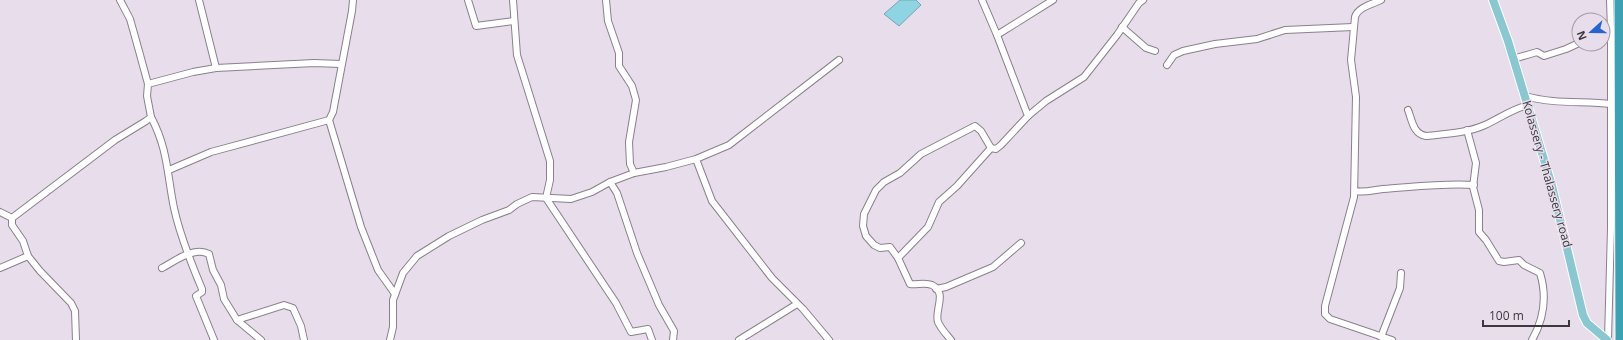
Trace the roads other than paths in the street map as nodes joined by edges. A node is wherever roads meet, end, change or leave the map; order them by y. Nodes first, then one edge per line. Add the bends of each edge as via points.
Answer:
1 (120, 0) edge
2 (199, 0) edge
3 (353, 0) edge
4 (468, 0) edge
5 (513, 0) edge
6 (606, 0) edge
7 (982, 0) edge
8 (1053, 0) edge
9 (1143, 0) edge
10 (1381, 0) edge
11 (1494, 0) edge
12 (1610, 0) edge
13 (1619, 0) edge
14 (1610, 12) edge
15 (514, 21) junction
16 (1122, 27) junction
17 (1354, 27) junction
18 (997, 36) junction
19 (1571, 47) edge
20 (1155, 51) dead end
21 (1611, 52) edge
22 (1513, 59) junction
23 (839, 60) dead end
24 (341, 64) junction
25 (1167, 65) dead end
26 (216, 68) junction
27 (148, 84) junction
28 (1525, 96) junction
29 (1611, 104) junction
30 (1528, 105) junction
31 (1408, 110) dead end
32 (1028, 116) junction
33 (151, 117) junction
34 (329, 120) junction
35 (1467, 130) junction
36 (991, 148) junction
37 (696, 158) junction
38 (169, 170) junction
39 (634, 173) junction
40 (610, 182) junction
41 (1474, 185) junction
42 (1355, 192) junction
43 (546, 198) junction
44 (0, 212) edge
45 (12, 218) junction
46 (1021, 243) dead end
47 (187, 255) junction
48 (28, 256) junction
49 (898, 258) junction
50 (0, 268) edge
51 (162, 268) dead end
52 (1401, 273) dead end
53 (936, 289) junction
54 (395, 294) junction
55 (797, 304) junction
56 (237, 320) junction
57 (1381, 337) junction
58 (76, 340) edge
59 (214, 340) edge
60 (261, 340) edge
61 (304, 340) edge
62 (390, 340) edge
63 (652, 340) edge
64 (673, 340) edge
65 (739, 340) edge
66 (829, 340) edge
67 (951, 340) edge
68 (1392, 340) edge
69 (1532, 340) edge
70 (1608, 340) edge
71 (1620, 340) edge

1 - 27 street via 130,19
2 - 26 street
3 - 24 street
4 - 15 street via 476,26
5 - 15 street
6 - 39 street via 608,21 619,53 619,66 632,86 636,100 629,142 630,164
7 - 18 street
8 - 18 street
9 - 16 street
10 - 17 street via 1357,12
11 - 22 main road, Kolassery - Thalassery road
12 - 14 street
13 - 71 highway
15 - 43 street via 517,55 550,161 550,180
16 - 20 street via 1146,48
16 - 32 street via 1084,77 1046,101
17 - 25 street via 1285,30 1257,40 1215,44 1183,51 1174,55
17 - 42 street via 1351,60 1356,97
18 - 32 street
19 - 22 street via 1544,56 1537,52
21 - 29 street
22 - 28 main road, Kolassery - Thalassery road
23 - 37 street via 729,145
24 - 26 street
24 - 34 street via 333,112
26 - 27 street
27 - 33 street via 147,96
28 - 29 street via 1544,100
28 - 30 main road, Kolassery - Thalassery road
29 - 70 street
30 - 35 street via 1514,108 1485,125
30 - 70 main road, Kolassery - Thalassery road via 1552,186 1582,315 1587,323
31 - 35 street via 1420,135
32 - 36 street via 999,147
33 - 38 street via 163,142
33 - 45 street via 115,140
34 - 38 street via 212,152
34 - 54 street via 360,227 378,270
35 - 41 street via 1476,163
36 - 49 street via 939,202 928,227
36 - 49 street via 981,131 975,126 972,127 921,154 876,190 864,214 864,231 874,245 880,248 890,247
37 - 39 street
37 - 55 street via 712,202 772,278
38 - 47 street via 174,209
39 - 40 street
40 - 43 street via 571,199
40 - 64 street via 617,193 635,248 674,331
41 - 42 street
41 - 69 street via 1479,210 1479,232 1494,255 1499,261 1504,262 1519,260 1540,273 1544,297 1542,314 1538,330
42 - 57 street via 1325,314 1330,319
43 - 54 street via 532,197 449,236 418,256 403,273
43 - 63 street via 616,303 631,332 648,329
44 - 45 street
45 - 48 street via 12,225 23,241
46 - 53 street via 993,267
47 - 51 street
47 - 56 street via 195,252 209,254 224,299
47 - 59 street via 202,289 196,296 197,300
48 - 50 street
48 - 58 street via 72,303 75,310
49 - 53 street via 910,284 932,285
52 - 57 street via 1400,288
53 - 67 street via 941,298 938,322
54 - 62 street
55 - 65 street
55 - 66 street
56 - 60 street
56 - 61 street via 284,305 292,308 301,326
57 - 68 street

